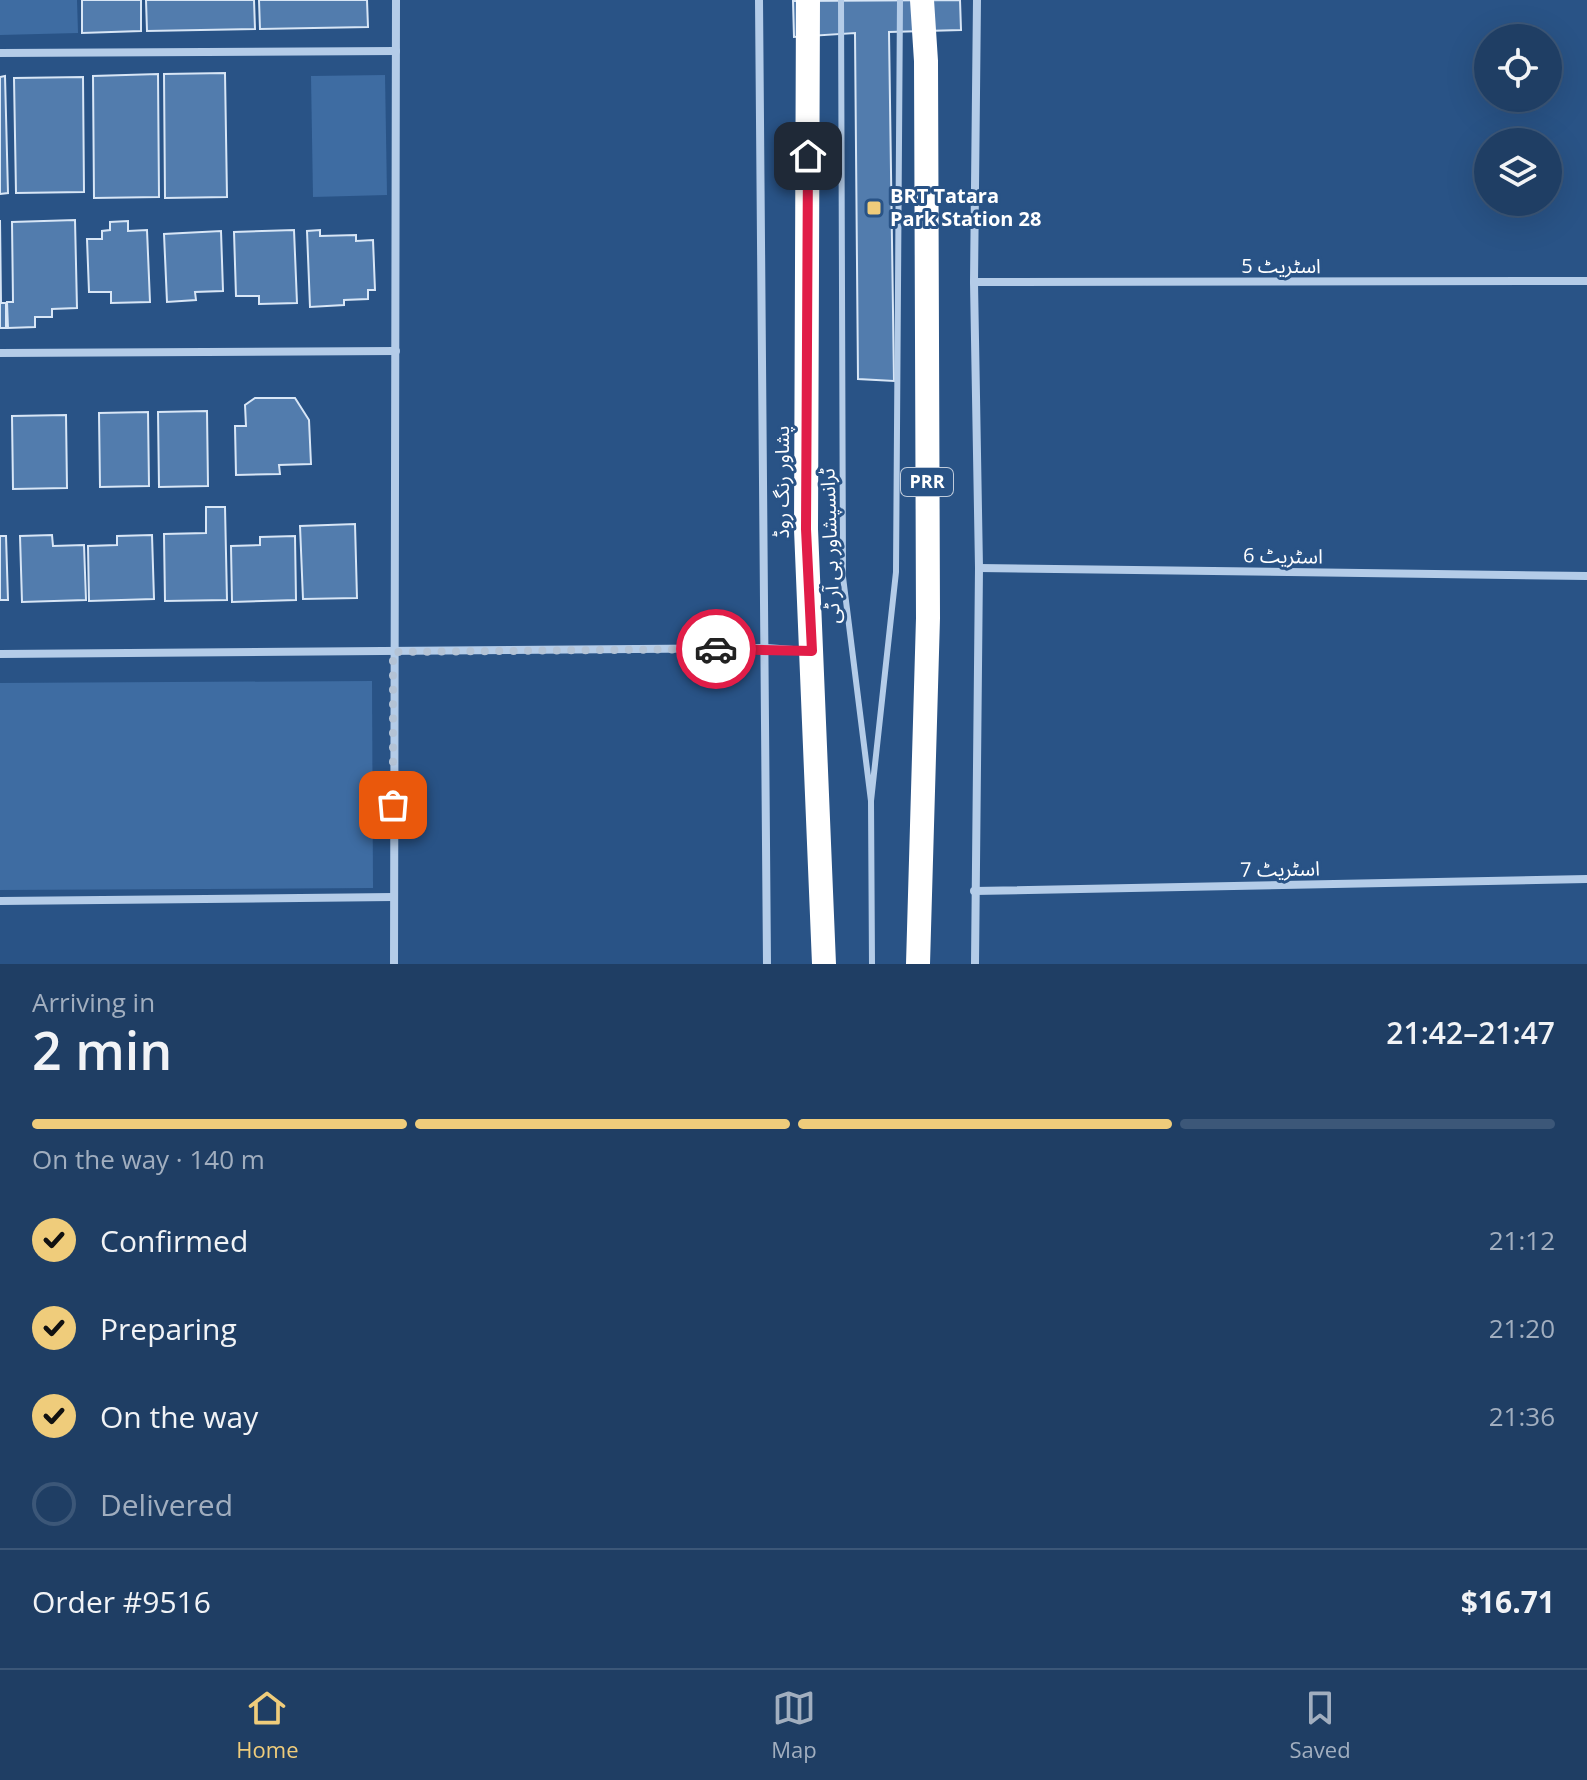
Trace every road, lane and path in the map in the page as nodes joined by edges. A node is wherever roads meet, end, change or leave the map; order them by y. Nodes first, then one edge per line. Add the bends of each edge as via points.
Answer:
1 (396, 0) edge
2 (759, 0) edge
3 (808, 0) edge
4 (841, 0) edge
5 (900, 0) edge
6 (922, 0) edge
7 (977, 0) edge
8 (396, 51) junction
9 (0, 53) edge
10 (1587, 281) edge
11 (974, 282) junction
12 (396, 351) junction
13 (0, 353) edge
14 (979, 568) junction
15 (1587, 576) edge
16 (766, 648) junction
17 (812, 651) junction
18 (393, 652) junction
19 (0, 654) edge
20 (871, 801) junction
21 (1587, 879) edge
22 (974, 891) junction
23 (393, 897) junction
24 (0, 901) edge
25 (394, 964) edge
26 (767, 964) edge
27 (824, 964) edge
28 (872, 964) edge
29 (918, 964) edge
30 (975, 964) edge

1 - 8 street
2 - 16 street
3 - 17 highway, پشاور رنگ روڈ via 806,529
4 - 20 lane, ٹرانسپشاور بی آر ٹی via 843,577
5 - 20 lane, ٹرانسپشاور بی آر ٹی via 896,572
6 - 29 highway, PRR via 928,618
7 - 11 street
8 - 9 street
8 - 12 street
10 - 11 street, اسٹریٹ 5
11 - 14 street
12 - 13 street
12 - 18 street
14 - 15 street, اسٹریٹ 6
14 - 22 street
16 - 17 street
16 - 18 street
16 - 26 street
17 - 27 highway, پشاور رنگ روڈ
18 - 19 street
18 - 23 street
20 - 28 lane, ٹرانسپشاور بی آر ٹی
21 - 22 street, اسٹریٹ 7
22 - 30 street
23 - 24 street
23 - 25 street

